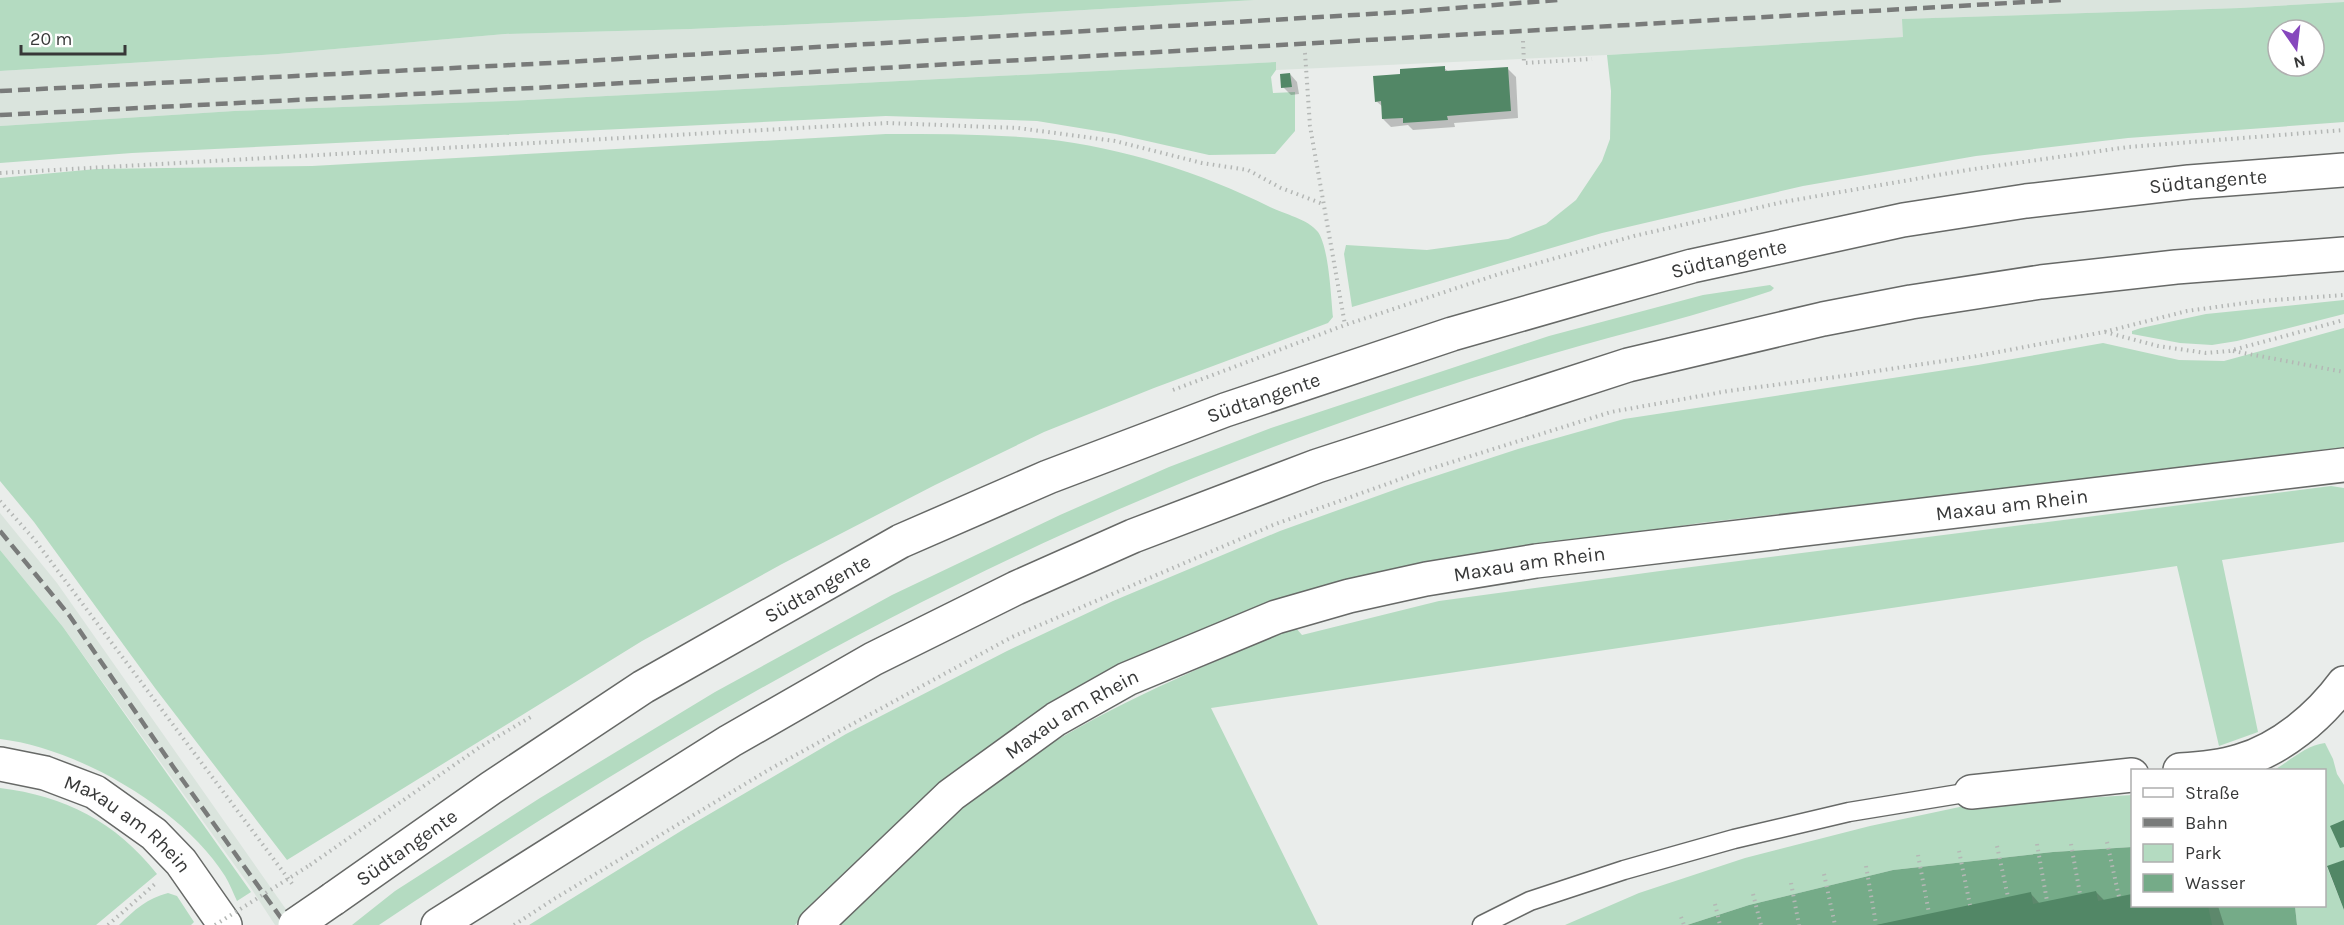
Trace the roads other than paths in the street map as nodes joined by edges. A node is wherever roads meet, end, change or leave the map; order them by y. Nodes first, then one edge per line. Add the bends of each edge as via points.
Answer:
1 (2344, 170) edge
2 (2344, 254) edge
3 (2344, 465) edge
4 (2344, 683) edge
5 (0, 764) edge
6 (2198, 769) edge
7 (2131, 775) edge
8 (1971, 792) joint
9 (225, 925) edge
10 (295, 925) edge
11 (438, 925) edge
12 (815, 925) edge
13 (1482, 925) edge

1 - 10 main road, Südtangente, bridge via 2037,199 1903,220 1692,266 1452,334 1225,410 1048,477 901,541 643,687
2 - 11 main road via 2041,282 1823,319 1628,365 1317,466 1133,536 1016,588 873,659 730,741
3 - 12 main road, Maxau am Rhein via 1536,561 1426,579 1276,617 1127,679 1056,719 951,795
4 - 6 main road via 2318,714 2266,751 2242,761
5 - 9 main road, Maxau am Rhein via 45,773 94,792 154,834 181,862
7 - 8 main road
8 - 13 lane via 1849,812 1734,838 1530,901

